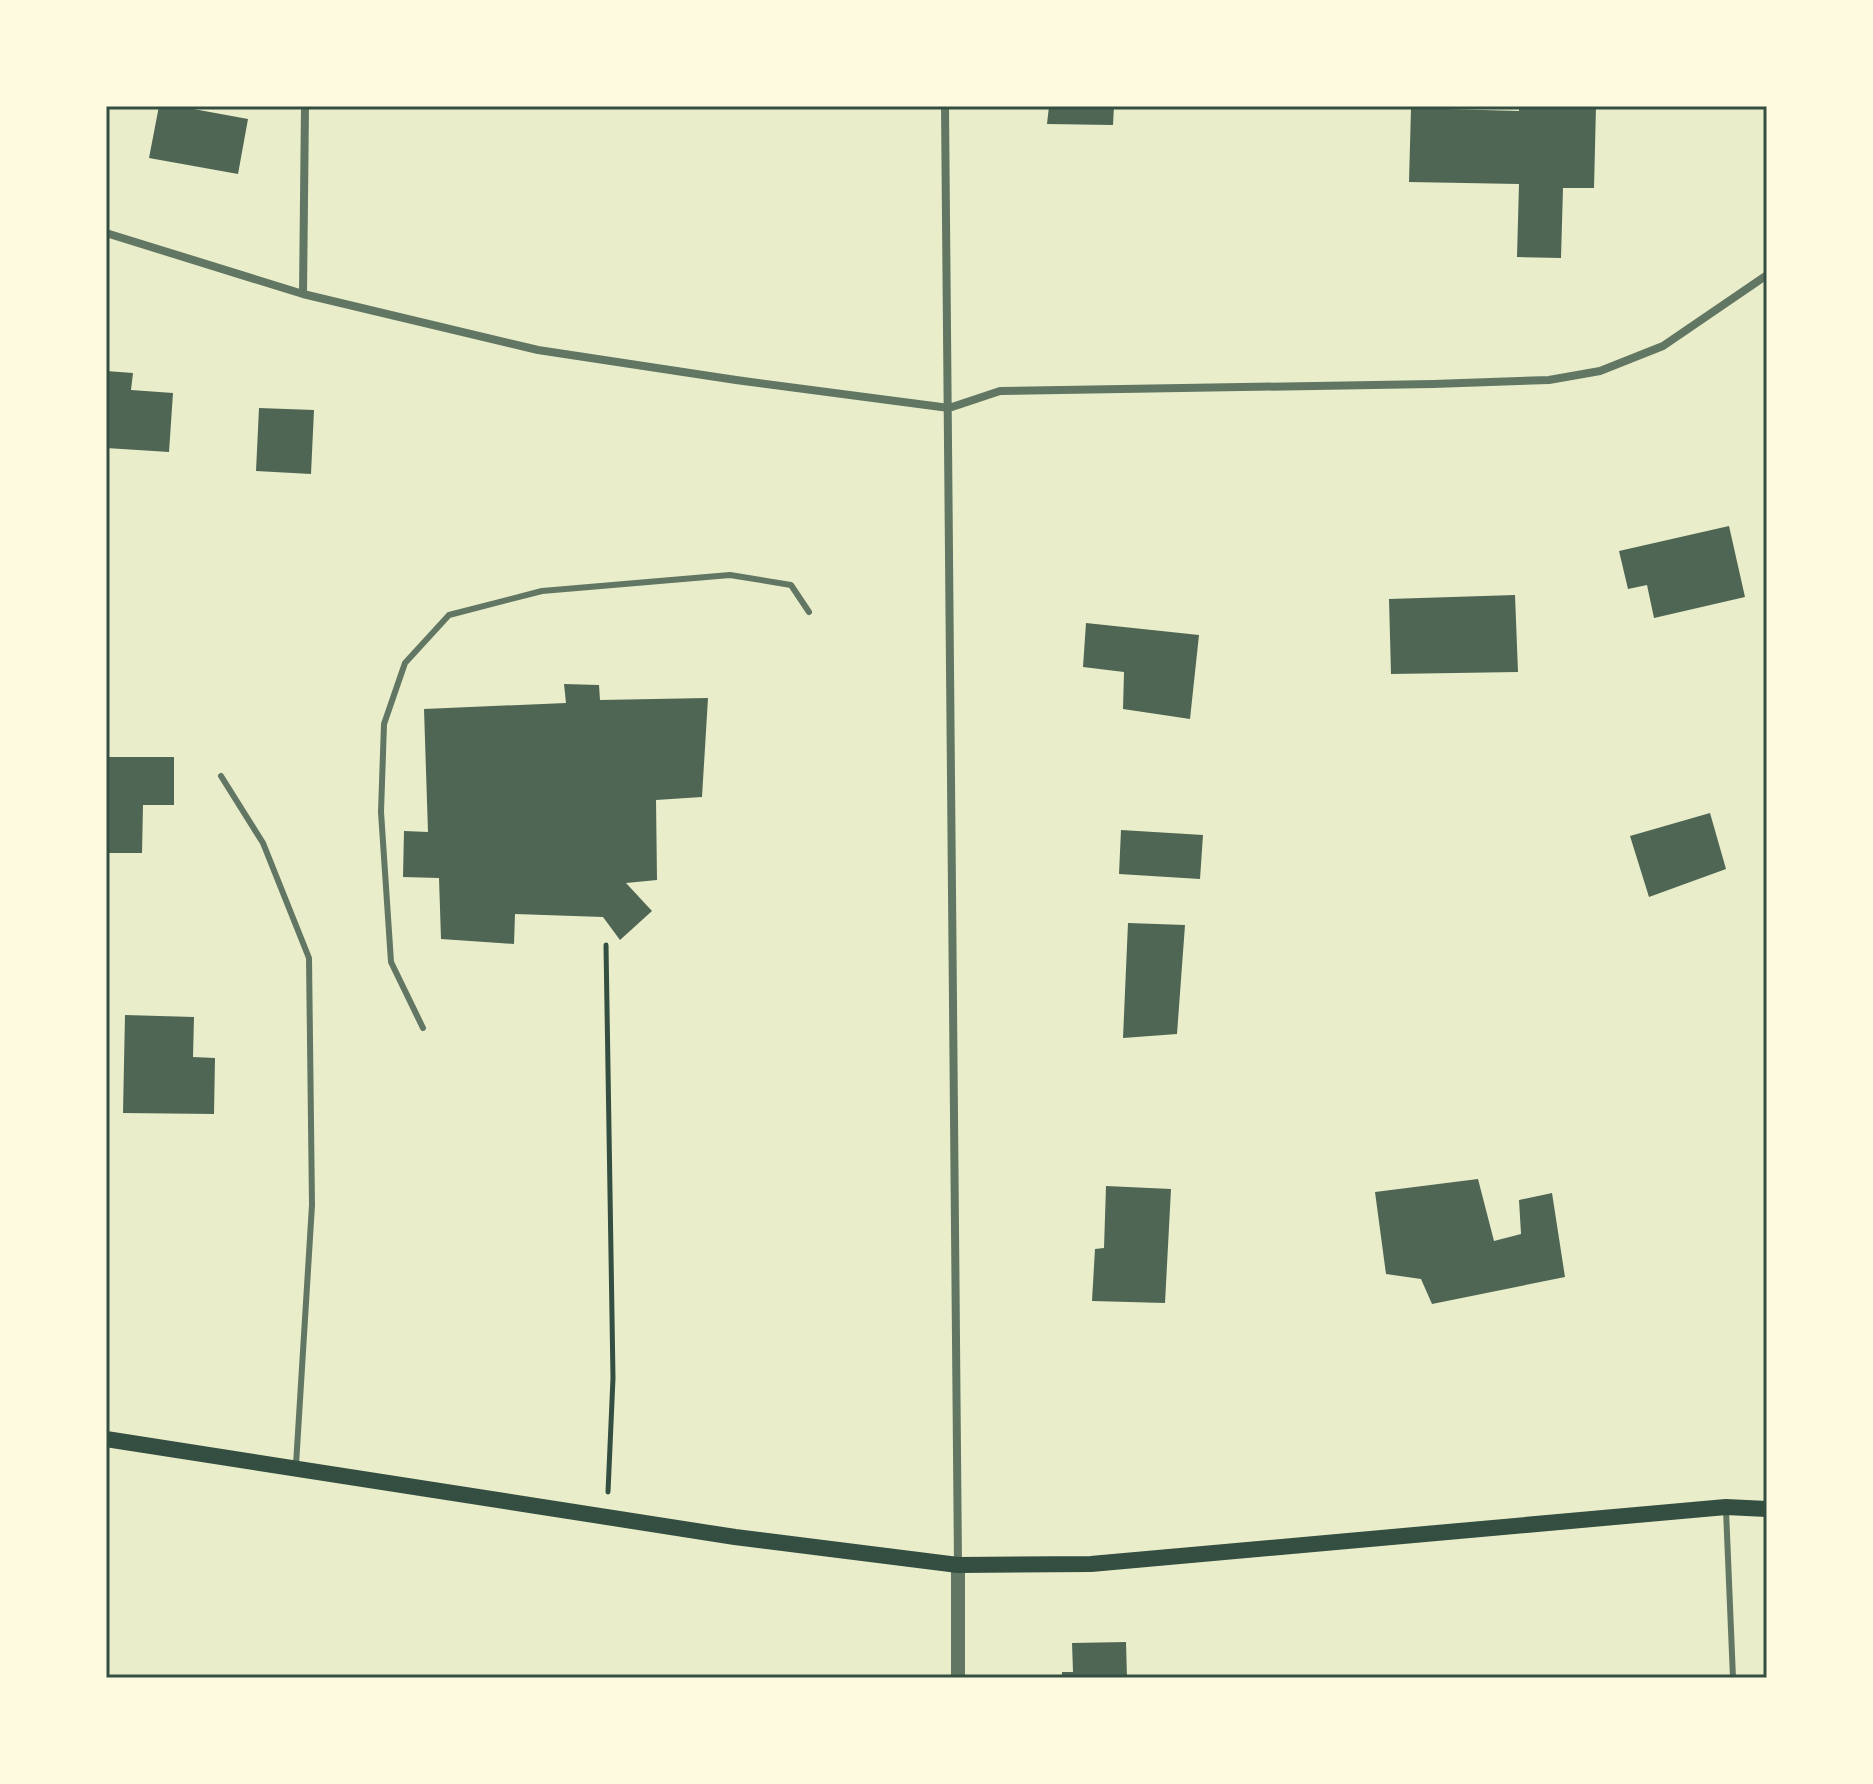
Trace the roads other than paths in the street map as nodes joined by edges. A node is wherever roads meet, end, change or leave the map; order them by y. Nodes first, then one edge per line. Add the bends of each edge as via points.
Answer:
1 (305, 106) edge
2 (945, 106) edge
3 (106, 233) edge
4 (1767, 275) edge
5 (303, 294) junction
6 (949, 408) junction
7 (809, 612) dead end
8 (221, 776) dead end
9 (423, 1028) dead end
10 (106, 1439) edge
11 (296, 1469) junction
12 (1726, 1507) junction
13 (1767, 1509) edge
14 (958, 1565) junction
15 (958, 1678) edge
16 (1733, 1678) edge

1 - 5 street
2 - 6 street
3 - 5 street
4 - 6 street via 1663,346 1600,371 1549,380 1000,391
5 - 6 street via 538,350
6 - 14 street
7 - 9 lane via 791,585 730,575 542,591 449,615 405,663 384,724 381,812 391,962
8 - 11 lane via 263,843 309,958 312,1205
10 - 11 main road
11 - 14 main road via 735,1537
12 - 13 main road
12 - 14 main road via 1091,1564
12 - 16 lane
14 - 15 street

